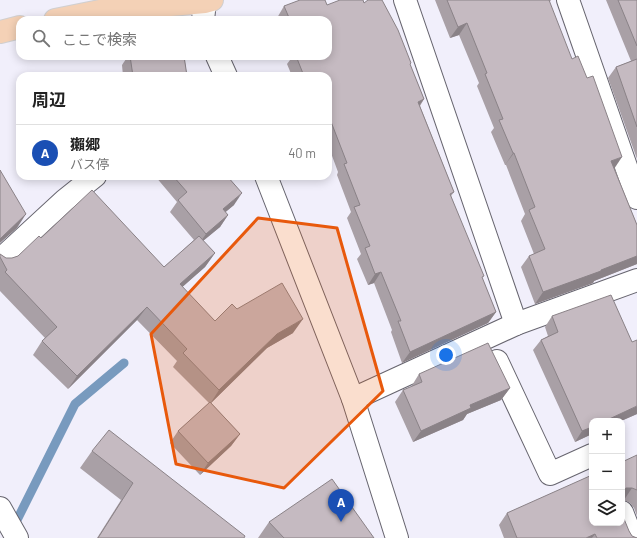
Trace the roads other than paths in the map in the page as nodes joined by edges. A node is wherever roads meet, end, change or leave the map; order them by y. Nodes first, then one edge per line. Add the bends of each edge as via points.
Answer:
1 (405, 0) edge
2 (568, 0) edge
3 (206, 5) edge
4 (75, 16) edge
5 (16, 28) edge
6 (0, 32) edge
7 (219, 60) edge
8 (224, 72) edge
9 (90, 180) edge
10 (268, 180) edge
11 (637, 198) edge
12 (0, 260) edge
13 (637, 280) edge
14 (516, 324) junction
15 (486, 338) junction
16 (353, 399) junction
17 (589, 456) edge
18 (625, 520) edge
19 (397, 538) edge
20 (632, 538) edge

1 - 14 street
2 - 11 street
3 - 4 main road via 100,11
5 - 6 main road
7 - 8 street
9 - 12 street
10 - 16 street
13 - 14 street
14 - 15 street
15 - 16 street
15 - 17 street via 550,474
16 - 19 street
18 - 20 street

